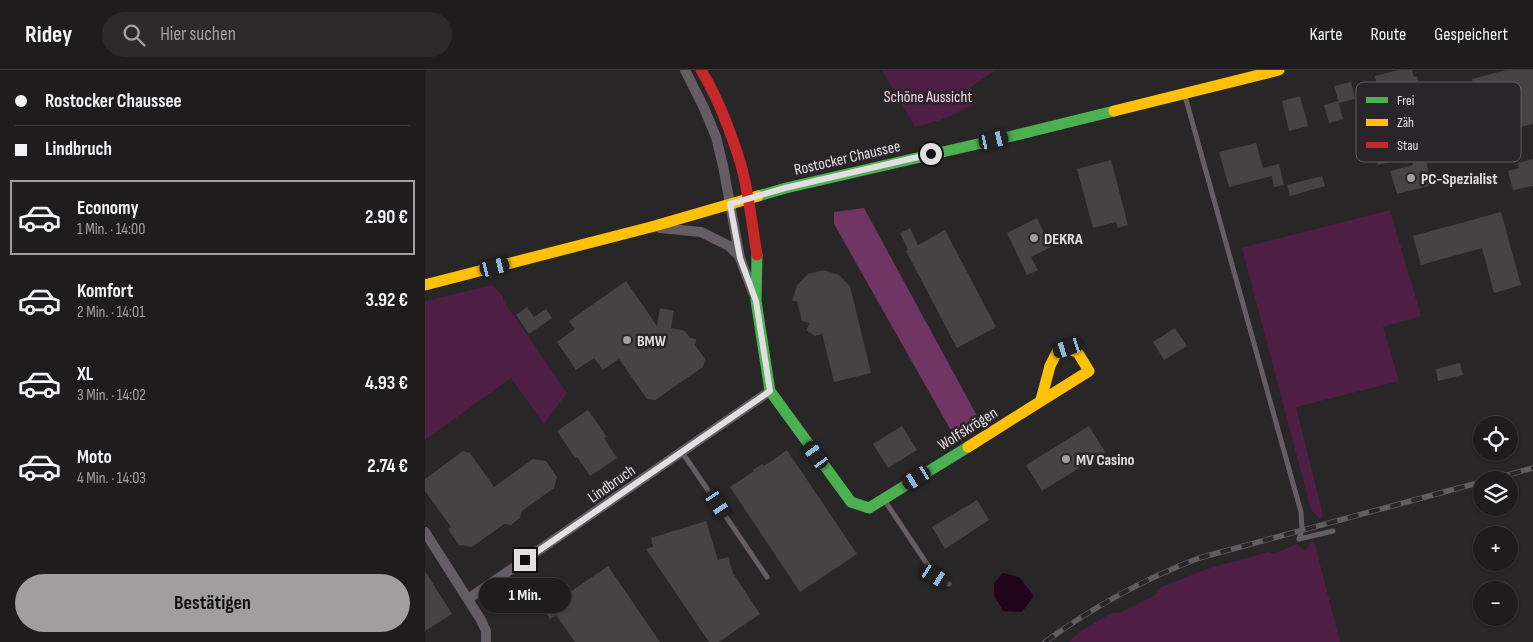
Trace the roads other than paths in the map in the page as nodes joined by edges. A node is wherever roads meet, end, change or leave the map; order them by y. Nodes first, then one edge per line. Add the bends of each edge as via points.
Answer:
1 (685, 70) edge
2 (701, 70) edge
3 (1279, 70) edge
4 (1259, 72) edge
5 (1184, 93) junction
6 (748, 199) junction
7 (730, 204) junction
8 (651, 227) junction
9 (740, 258) junction
10 (425, 284) edge
11 (756, 301) junction
12 (770, 391) junction
13 (1041, 400) junction
14 (682, 452) junction
15 (884, 499) junction
16 (1333, 531) dead end
17 (425, 532) edge
18 (767, 577) dead end
19 (949, 584) dead end
20 (468, 599) junction
21 (486, 642) edge

1 - 7 street, Wolfskrögen via 716,137
2 - 6 main road, Wolfskrögen via 725,119
3 - 4 main road, Rostocker Chaussee
4 - 5 main road, Rostocker Chaussee
5 - 6 main road, Rostocker Chaussee
5 - 16 lane via 1301,512 1299,539
6 - 7 main road, Rostocker Chaussee
6 - 11 main road, Wolfskrögen via 757,258
7 - 8 main road, Rostocker Chaussee
7 - 9 street, Wolfskrögen
8 - 9 street, Wolfskrögen via 701,232 729,246
8 - 10 main road, Rostocker Chaussee
9 - 11 street, Wolfskrögen
11 - 12 main road, Wolfskrögen
12 - 14 street, Lindbruch
12 - 15 main road, Wolfskrögen via 851,502 869,508
13 - 13 main road, Wolfskrögen via 1089,370 1078,352 1068,348 1057,352
13 - 15 main road, Wolfskrögen
14 - 18 lane
14 - 20 street, Lindbruch
15 - 19 lane via 935,576
17 - 20 street
20 - 21 street via 481,620

